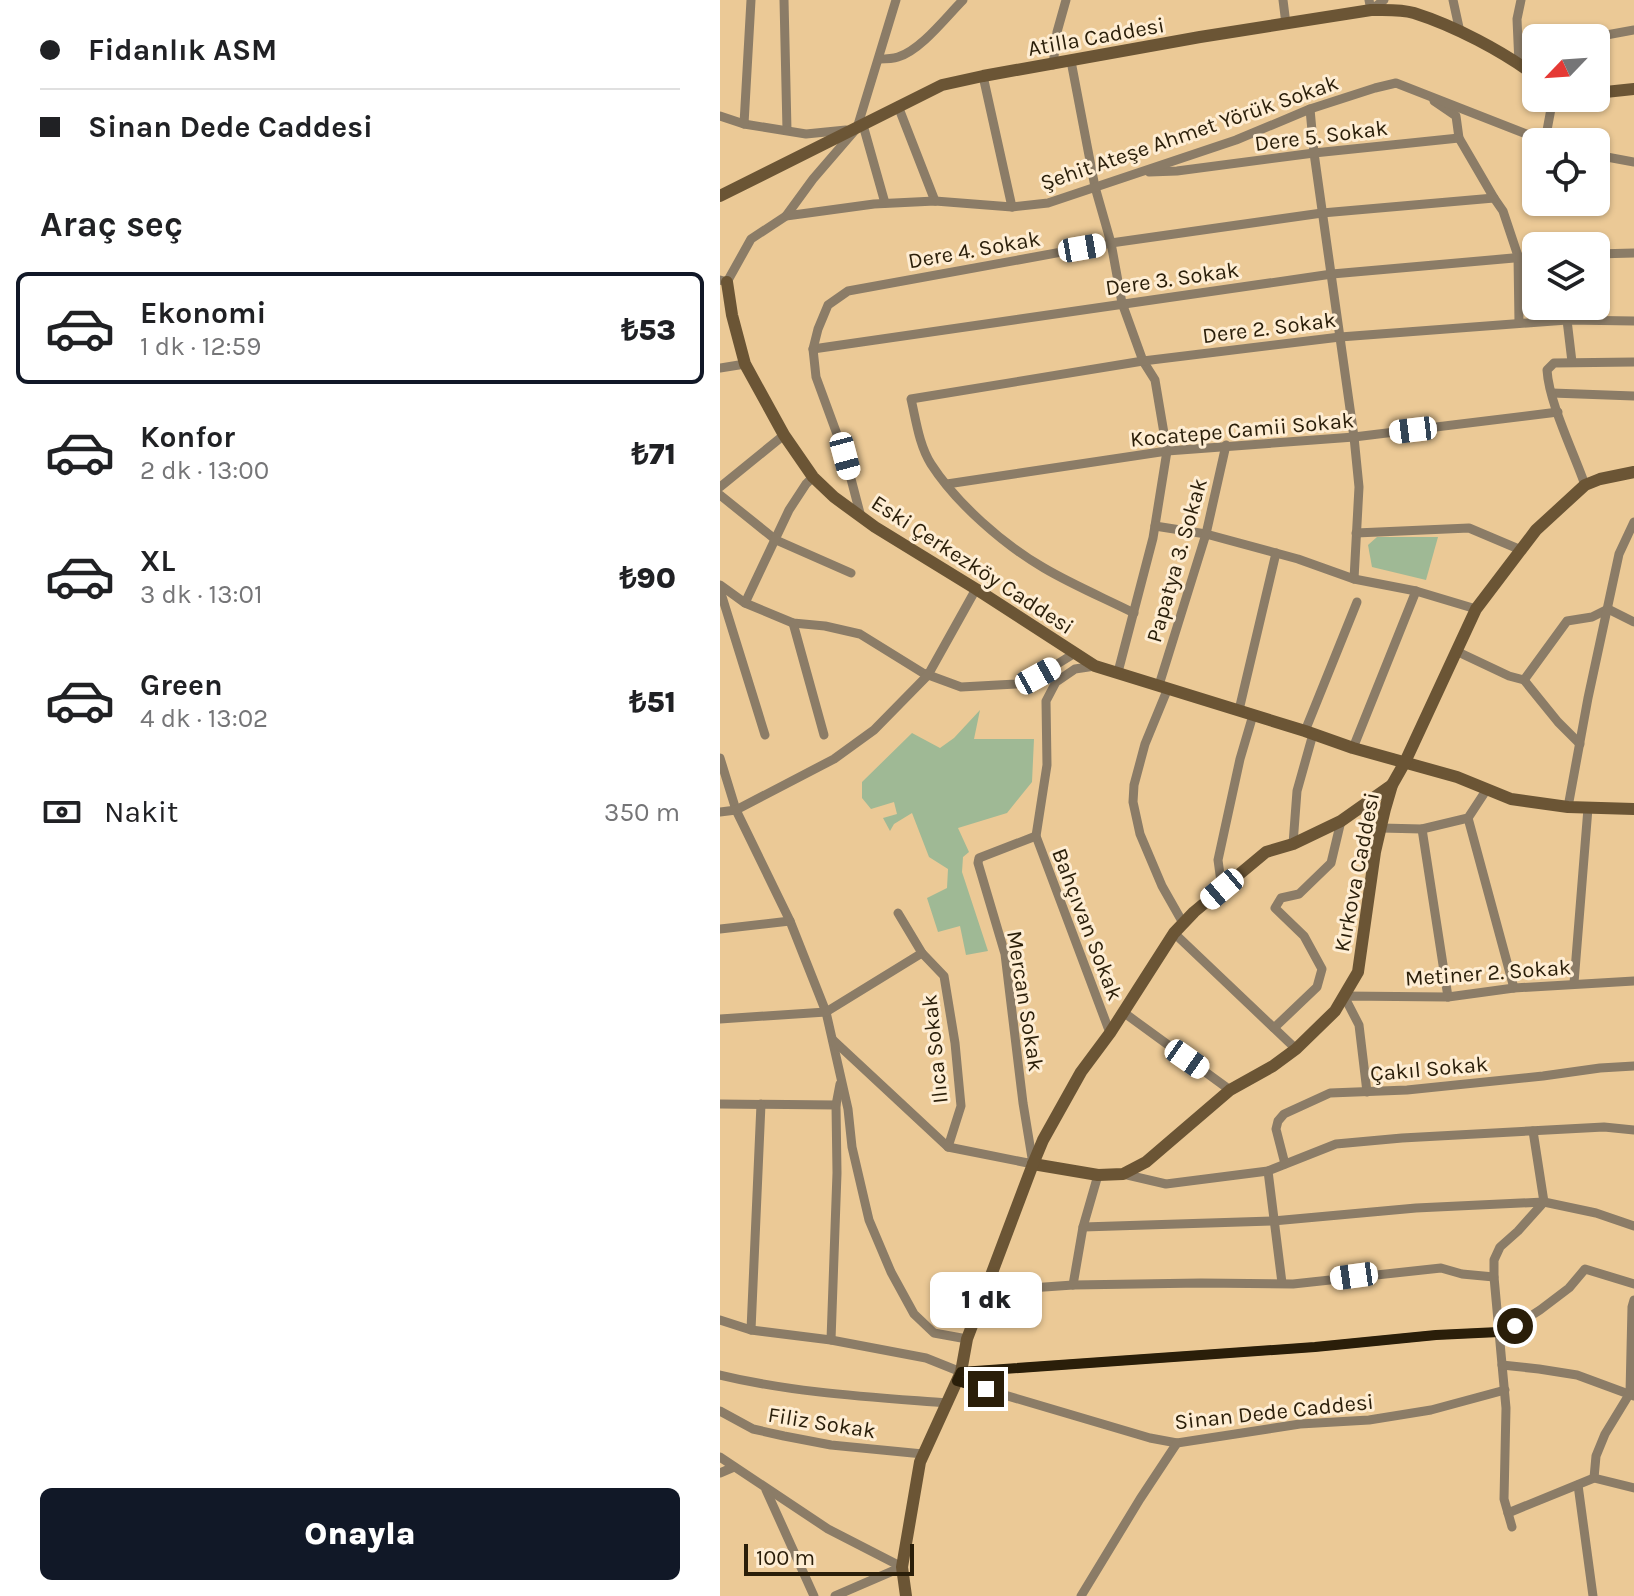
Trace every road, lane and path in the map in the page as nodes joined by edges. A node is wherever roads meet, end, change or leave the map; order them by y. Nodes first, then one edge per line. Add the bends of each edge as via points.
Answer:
1 (751, 0) edge
2 (784, 0) edge
3 (896, 0) edge
4 (963, 0) edge
5 (1066, 0) edge
6 (1283, 0) edge
7 (1384, 0) edge
8 (1453, 0) edge
9 (1521, 0) edge
10 (1370, 5) edge
11 (1286, 24) junction
12 (1634, 30) edge
13 (1460, 32) junction
14 (1610, 34) edge
15 (1522, 55) edge
16 (1519, 57) junction
17 (879, 59) junction
18 (1522, 60) edge
19 (1071, 61) junction
20 (1053, 65) junction
21 (983, 76) junction
22 (1634, 89) edge
23 (1421, 92) junction
24 (1610, 92) edge
25 (898, 106) junction
26 (1310, 109) junction
27 (720, 116) edge
28 (744, 124) junction
29 (860, 126) junction
30 (787, 130) junction
31 (1522, 132) edge
32 (1459, 138) junction
33 (1314, 153) junction
34 (1610, 158) edge
35 (1634, 162) edge
36 (1140, 172) junction
37 (1095, 187) junction
38 (720, 196) edge
39 (1494, 198) junction
40 (935, 201) junction
41 (885, 203) junction
42 (1012, 207) junction
43 (1322, 213) junction
44 (786, 216) junction
45 (1111, 243) junction
46 (1634, 253) edge
47 (1610, 254) edge
48 (1518, 256) junction
49 (1522, 256) edge
50 (1332, 274) junction
51 (724, 281) edge
52 (1122, 303) junction
53 (1567, 320) junction
54 (1634, 321) edge
55 (1519, 323) junction
56 (1340, 337) junction
57 (813, 349) junction
58 (1143, 361) junction
59 (1572, 362) junction
60 (1634, 362) edge
61 (745, 364) junction
62 (720, 368) edge
63 (1552, 393) junction
64 (1634, 396) edge
65 (1558, 412) junction
66 (784, 435) junction
67 (1354, 437) junction
68 (1226, 445) junction
69 (1167, 451) junction
70 (1634, 472) edge
71 (813, 477) junction
72 (947, 484) junction
73 (1585, 485) junction
74 (720, 487) edge
75 (720, 495) edge
76 (861, 517) junction
77 (1634, 522) edge
78 (1155, 526) junction
79 (1356, 533) junction
80 (1206, 534) junction
81 (776, 540) junction
82 (1521, 550) junction
83 (1276, 553) junction
84 (851, 573) dead end
85 (1354, 579) junction
86 (720, 588) edge
87 (976, 589) junction
88 (1416, 591) junction
89 (1357, 602) dead end
90 (745, 603) junction
91 (1476, 609) junction
92 (1608, 609) junction
93 (1134, 613) junction
94 (1634, 622) edge
95 (793, 623) junction
96 (1456, 651) junction
97 (1075, 653) junction
98 (1095, 666) junction
99 (1118, 672) junction
100 (928, 675) junction
101 (1524, 680) junction
102 (1163, 686) junction
103 (1239, 710) junction
104 (1253, 715) junction
105 (1309, 733) junction
106 (765, 735) dead end
107 (824, 735) dead end
108 (1580, 744) junction
109 (1353, 748) junction
110 (720, 758) edge
111 (1405, 762) junction
112 (1392, 785) junction
113 (1487, 789) junction
114 (1568, 807) junction
115 (1588, 808) junction
116 (1634, 809) edge
117 (736, 810) junction
118 (720, 812) edge
119 (1468, 818) junction
120 (1341, 821) junction
121 (1381, 828) junction
122 (1422, 829) junction
123 (1036, 836) junction
124 (1293, 844) junction
125 (1222, 889) junction
126 (898, 913) dead end
127 (790, 921) junction
128 (1178, 928) junction
129 (720, 929) edge
130 (922, 953) junction
131 (1634, 981) edge
132 (1574, 983) junction
133 (1514, 988) junction
134 (1344, 996) junction
135 (1448, 997) junction
136 (826, 1012) junction
137 (1123, 1012) junction
138 (720, 1019) edge
139 (1274, 1028) junction
140 (1110, 1033) junction
141 (832, 1039) junction
142 (1296, 1049) junction
143 (1634, 1066) edge
144 (841, 1078) junction
145 (1230, 1090) junction
146 (1367, 1092) junction
147 (720, 1104) edge
148 (761, 1104) junction
149 (836, 1105) junction
150 (1634, 1130) edge
151 (1533, 1131) junction
152 (948, 1147) junction
153 (1033, 1164) junction
154 (1285, 1164) junction
155 (1268, 1171) junction
156 (1123, 1174) junction
157 (1098, 1175) junction
158 (1544, 1202) junction
159 (1273, 1221) junction
160 (1634, 1226) edge
161 (1083, 1227) junction
162 (1494, 1277) junction
163 (1282, 1283) junction
164 (1634, 1284) edge
165 (1073, 1285) junction
166 (985, 1291) junction
167 (1634, 1300) edge
168 (720, 1320) edge
169 (751, 1330) junction
170 (1499, 1332) junction
171 (967, 1339) junction
172 (831, 1340) junction
173 (1502, 1365) junction
174 (720, 1375) edge
175 (959, 1377) junction
176 (1505, 1390) junction
177 (1632, 1394) edge
178 (947, 1403) junction
179 (720, 1411) edge
180 (1177, 1443) junction
181 (923, 1454) junction
182 (720, 1457) edge
183 (734, 1467) junction
184 (720, 1473) edge
185 (1594, 1478) junction
186 (1578, 1485) junction
187 (765, 1487) junction
188 (1634, 1488) edge
189 (1508, 1513) junction
190 (1512, 1527) dead end
191 (902, 1567) junction
192 (814, 1596) edge
193 (835, 1596) edge
194 (906, 1596) edge
195 (1081, 1596) edge
196 (1593, 1596) edge

1 - 28 street
2 - 30 street
3 - 17 street
4 - 17 street via 908,53
5 - 20 street
6 - 11 street
7 - 10 street
8 - 13 street
9 - 16 street
10 - 11 street, Atilla Caddesi
10 - 13 street, Atilla Caddesi via 1413,12
11 - 19 street, Atilla Caddesi
12 - 14 street
13 - 16 street, Atilla Caddesi
15 - 16 street
16 - 18 street, Atilla Caddesi
17 - 29 street
19 - 20 street, Atilla Caddesi
19 - 37 street
20 - 21 street, Atilla Caddesi
21 - 25 street, Atilla Caddesi via 942,85
21 - 42 street
22 - 24 street
23 - 26 street, Şehit Ateşe Ahmet Yörük Sokak via 1396,83
23 - 31 street, Şehit Ateşe Ahmet Yörük Sokak
23 - 32 street via 1456,116
25 - 29 street, Atilla Caddesi
25 - 40 street
26 - 33 street
26 - 36 street, Şehit Ateşe Ahmet Yörük Sokak
27 - 28 street
28 - 30 street
29 - 30 street via 827,133
29 - 38 street, Atilla Caddesi
29 - 41 street
29 - 44 street
32 - 33 street, Dere 5. Sokak
32 - 39 street
33 - 36 street, Dere 5. Sokak
33 - 43 street
34 - 35 street
36 - 37 street, Şehit Ateşe Ahmet Yörük Sokak
37 - 42 street, Şehit Ateşe Ahmet Yörük Sokak via 1048,203
37 - 45 street
39 - 43 street, Dere 4. Sokak
39 - 48 street
40 - 41 street, Şehit Ateşe Ahmet Yörük Sokak
40 - 42 street, Şehit Ateşe Ahmet Yörük Sokak
41 - 44 street, Şehit Ateşe Ahmet Yörük Sokak
43 - 45 street, Dere 4. Sokak
43 - 50 street
44 - 51 street, Şehit Ateşe Ahmet Yörük Sokak via 751,239
45 - 52 street
45 - 57 street, Dere 4. Sokak via 848,291 828,305
46 - 47 street
48 - 49 street, Dere 3. Sokak
48 - 50 street, Dere 3. Sokak
48 - 55 street
50 - 52 street, Dere 3. Sokak
50 - 56 street
51 - 61 street, Eski Çerkezköy Caddesi
52 - 57 street, Dere 3. Sokak
52 - 58 street
53 - 54 street, Dere 2. Sokak
53 - 55 street, Dere 2. Sokak
53 - 59 street
55 - 56 street, Dere 2. Sokak
56 - 58 street, Dere 2. Sokak
56 - 67 street
57 - 76 street, Dere 4. Sokak via 816,377
58 - 69 street via 1155,380
58 - 72 street, Dere 2. Sokak via 911,399 922,445
59 - 60 street
59 - 63 street via 1554,363 1547,370
61 - 62 street
61 - 66 street, Eski Çerkezköy Caddesi
63 - 64 street
63 - 65 street
65 - 67 street, Kocatepe Camii Sokak
65 - 73 street
66 - 71 street, Eski Çerkezköy Caddesi
66 - 74 street
67 - 68 street, Kocatepe Camii Sokak
67 - 79 street
68 - 69 street, Kocatepe Camii Sokak
68 - 80 street, Papatya 3. Sokak
69 - 72 street, Kocatepe Camii Sokak
69 - 78 street
70 - 73 street, Kırkova Caddesi
71 - 76 street, Eski Çerkezköy Caddesi
71 - 81 street
72 - 93 street via 960,502 1013,547
73 - 82 street, Kırkova Caddesi
75 - 81 street
76 - 87 street, Eski Çerkezköy Caddesi
77 - 92 street via 1619,554
78 - 80 street
78 - 93 street
79 - 82 street via 1469,528
79 - 85 street
80 - 83 street
80 - 102 street, Papatya 3. Sokak
81 - 84 street
81 - 90 street
82 - 91 street, Kırkova Caddesi
83 - 85 street
83 - 103 street
85 - 88 street
86 - 90 street
86 - 106 street
87 - 97 street, Eski Çerkezköy Caddesi
87 - 100 street
88 - 91 street
88 - 109 street
89 - 105 street
90 - 95 street
91 - 96 street, Kırkova Caddesi
92 - 94 street
92 - 101 street via 1567,621
92 - 108 street
93 - 99 street
95 - 100 street via 860,634
95 - 107 street
96 - 101 street
96 - 111 street, Kırkova Caddesi
97 - 98 street, Eski Çerkezköy Caddesi
97 - 100 street via 1016,684 961,687
98 - 99 street, Eski Çerkezköy Caddesi
98 - 123 street, Bahçıvan Sokak via 1075,669 1056,682 1046,701 1047,765
99 - 102 street, Eski Çerkezköy Caddesi
100 - 117 street via 874,730 834,759
101 - 108 street
102 - 103 street, Eski Çerkezköy Caddesi
102 - 128 street, Papatya 3. Sokak via 1133,802 1140,834
103 - 104 street, Eski Çerkezköy Caddesi
104 - 105 street, Eski Çerkezköy Caddesi
104 - 125 street via 1218,860
105 - 109 street, Eski Çerkezköy Caddesi
105 - 124 street
108 - 114 street
109 - 111 street, Eski Çerkezköy Caddesi
110 - 117 street
111 - 112 street, Kırkova Caddesi
111 - 113 street
112 - 120 street
112 - 121 street, Kırkova Caddesi
113 - 114 street via 1511,799
113 - 119 street
114 - 115 street
115 - 116 street
115 - 132 street
117 - 118 street
117 - 127 street
119 - 122 street
119 - 133 street
120 - 124 street
120 - 139 street via 1331,863 1299,894 1281,898 1275,908 1304,936 1322,969 1317,987
121 - 122 street
121 - 134 street, Kırkova Caddesi via 1358,972
122 - 135 street
123 - 140 street, Bahçıvan Sokak
123 - 153 street, Mercan Sokak via 979,858 978,863 1005,954
124 - 125 street via 1266,852
125 - 128 street
126 - 130 street, Ilıca Sokak
127 - 129 street
127 - 136 street
128 - 137 street
128 - 139 street, Papatya 3. Sokak
130 - 136 street
130 - 152 street, Ilıca Sokak via 944,976 955,1043 961,1106
131 - 132 street, Metiner 2. Sokak
132 - 133 street, Metiner 2. Sokak
133 - 135 street, Metiner 2. Sokak
134 - 135 street, Metiner 2. Sokak
134 - 142 street, Kırkova Caddesi
134 - 146 street via 1359,1025
136 - 138 street
136 - 141 street
137 - 140 street
137 - 145 street
139 - 142 street, Papatya 3. Sokak
140 - 153 street via 1081,1072
141 - 144 street
141 - 152 street
142 - 145 street, Kırkova Caddesi
143 - 146 street, Çakıl Sokak
144 - 149 street
144 - 171 street via 869,1220 891,1272 914,1314 934,1333
145 - 156 street, Kırkova Caddesi via 1146,1162
146 - 154 street, Çakıl Sokak via 1330,1093 1284,1114 1276,1129
147 - 148 street
148 - 149 street
148 - 169 street
149 - 172 street
150 - 151 street
151 - 154 street via 1336,1144
151 - 158 street
152 - 153 street
153 - 157 street, Kırkova Caddesi
153 - 166 street
154 - 155 street
155 - 156 street via 1166,1184
155 - 159 street
156 - 157 street, Kırkova Caddesi
157 - 161 street
158 - 159 street
158 - 160 street
158 - 162 street via 1500,1247
159 - 161 street
159 - 163 street
161 - 165 street
162 - 163 street via 1441,1268
162 - 170 street
163 - 165 street
164 - 170 street via 1585,1269 1540,1310
165 - 166 street
166 - 171 street
167 - 177 street
168 - 169 street, Sinan Dede Caddesi
169 - 172 street, Sinan Dede Caddesi
170 - 173 street
170 - 175 street
171 - 175 street
172 - 175 street, Sinan Dede Caddesi via 926,1358
173 - 176 street
173 - 177 street via 1577,1375
174 - 178 street via 845,1395
175 - 178 street
175 - 180 street, Sinan Dede Caddesi
176 - 180 street, Sinan Dede Caddesi via 1431,1410
176 - 189 street
177 - 185 street via 1605,1434
178 - 181 street
179 - 181 street, Filiz Sokak via 753,1429 784,1436
180 - 195 street
181 - 191 street
182 - 183 street
183 - 184 street
183 - 187 street
185 - 186 street
185 - 188 street
186 - 189 street
186 - 196 street
187 - 191 street via 828,1529
187 - 192 street
189 - 190 street
191 - 193 street
191 - 194 street

